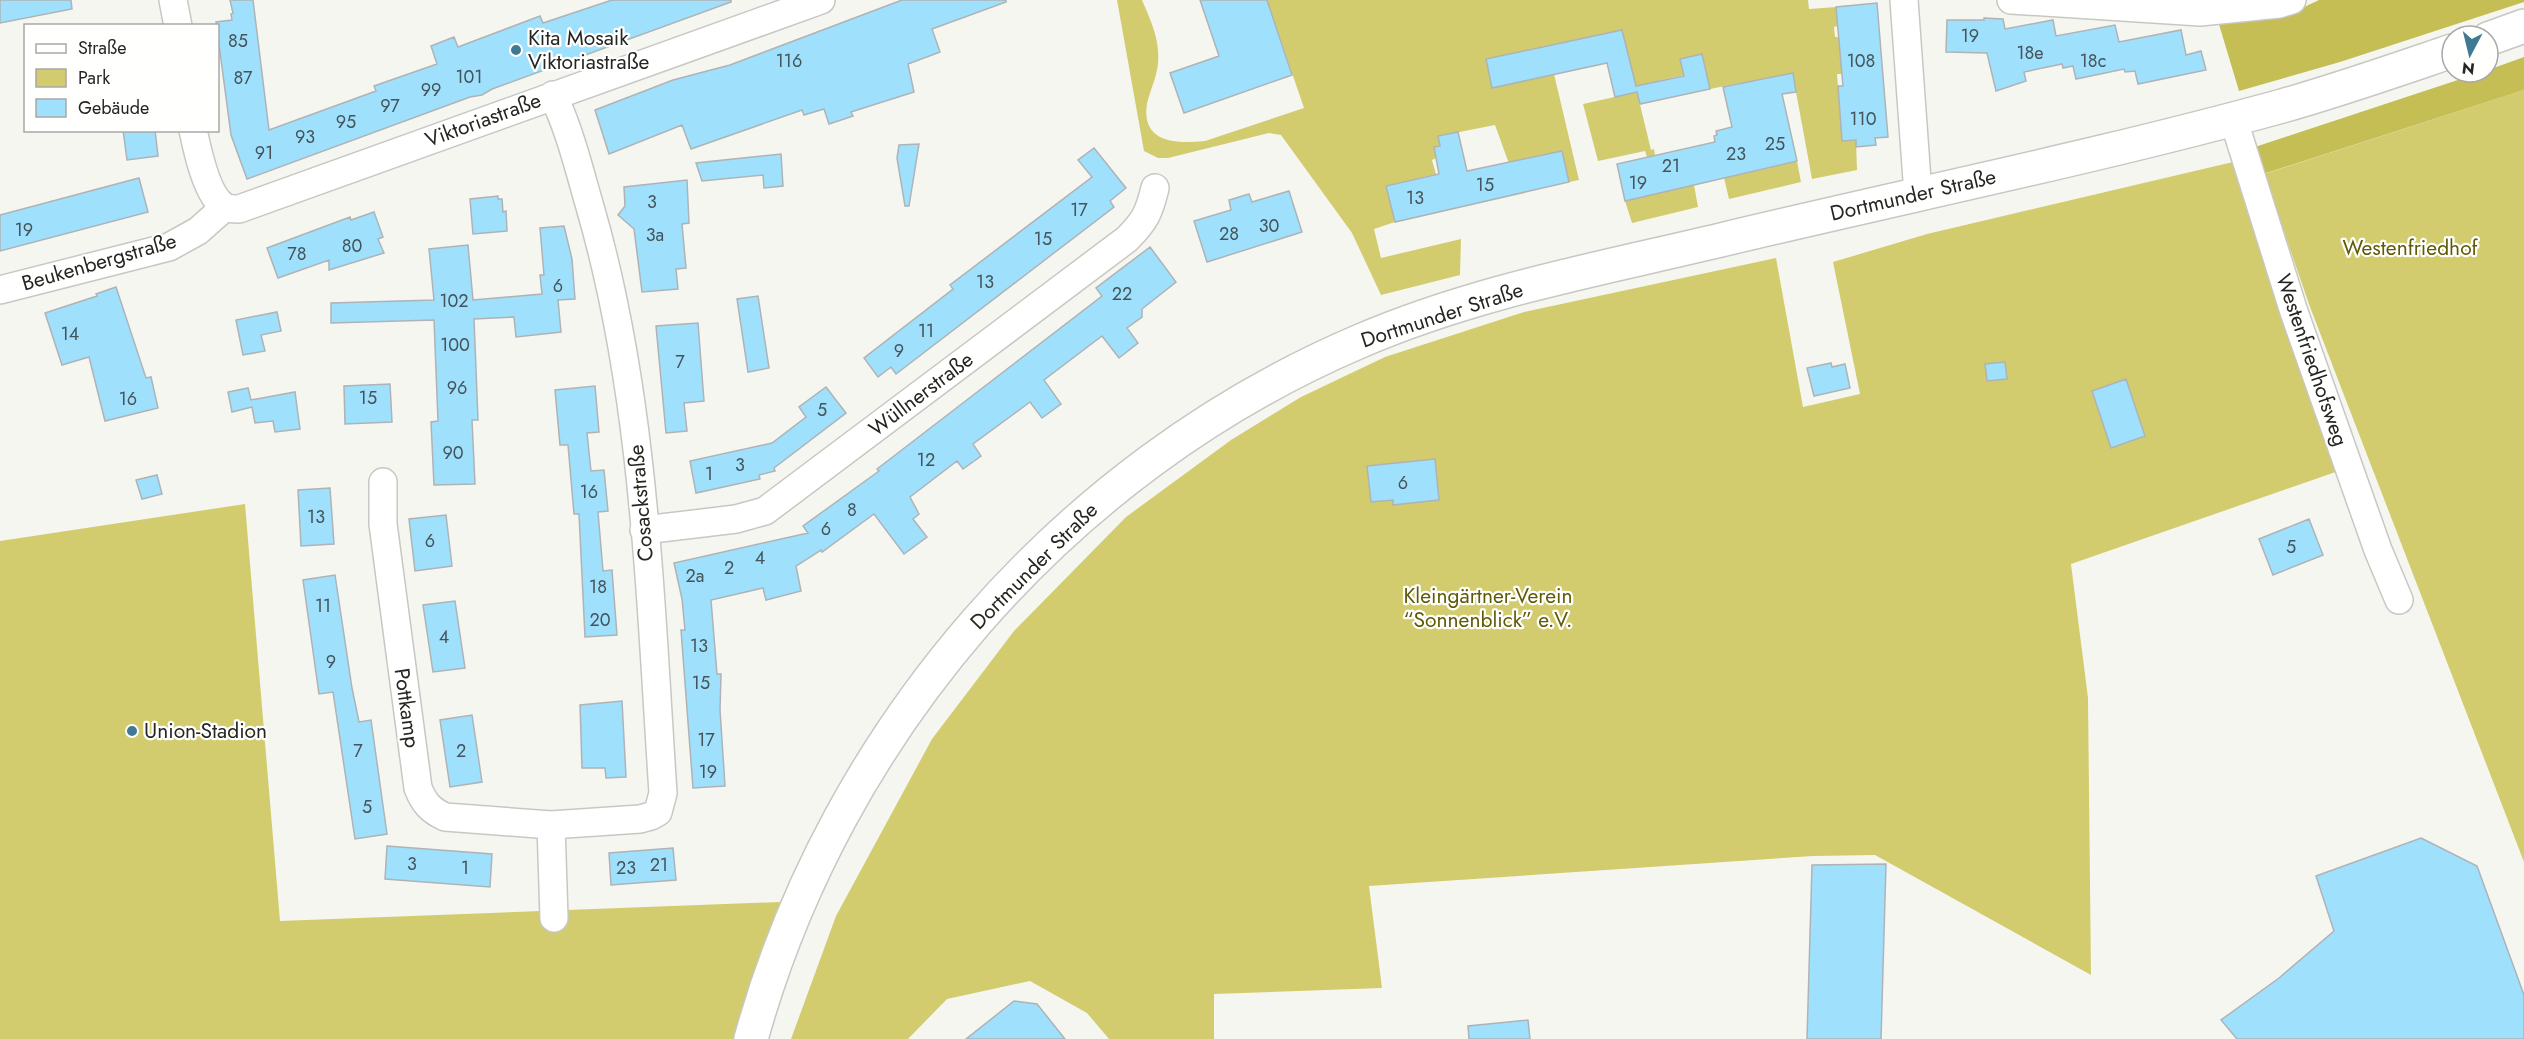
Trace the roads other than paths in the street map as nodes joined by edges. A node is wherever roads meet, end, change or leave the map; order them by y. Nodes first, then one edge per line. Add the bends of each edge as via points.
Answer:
1 (173, 0) edge
2 (821, 0) edge
3 (1904, 0) edge
4 (2011, 0) edge
5 (2292, 0) edge
6 (178, 24) edge
7 (2524, 26) edge
8 (2500, 35) edge
9 (2440, 55) edge
10 (553, 95) junction
11 (2234, 118) junction
12 (193, 132) edge
13 (1155, 188) dead end
14 (1918, 194) junction
15 (225, 207) junction
16 (0, 290) edge
17 (383, 482) dead end
18 (644, 530) junction
19 (2399, 600) dead end
20 (551, 825) junction
21 (554, 918) dead end
22 (751, 1039) edge

1 - 6 street
2 - 10 street, Viktoriastraße
3 - 14 street
4 - 5 street via 2200,12
7 - 8 main road
9 - 11 main road, Dortmunder Straße
10 - 15 street, Viktoriastraße via 239,209
10 - 18 street, Cosackstraße via 566,122 601,244 632,415
11 - 14 main road, Dortmunder Straße
11 - 19 street, Westenfriedhofsweg via 2294,312
12 - 15 street via 202,167 216,198
13 - 18 street, Wüllnerstraße via 1149,213 1127,239 765,512
14 - 22 main road, Dortmunder Straße via 1492,294 1390,329 1247,398 1128,478 1071,524 1012,581 964,636 886,738 807,882
15 - 16 street, Beukenbergstraße via 198,231 169,247
17 - 20 street, Pottkamp via 382,524 418,788 424,801 432,811 445,817
18 - 20 street, Cosackstraße via 661,804 658,812 640,819
20 - 21 street

